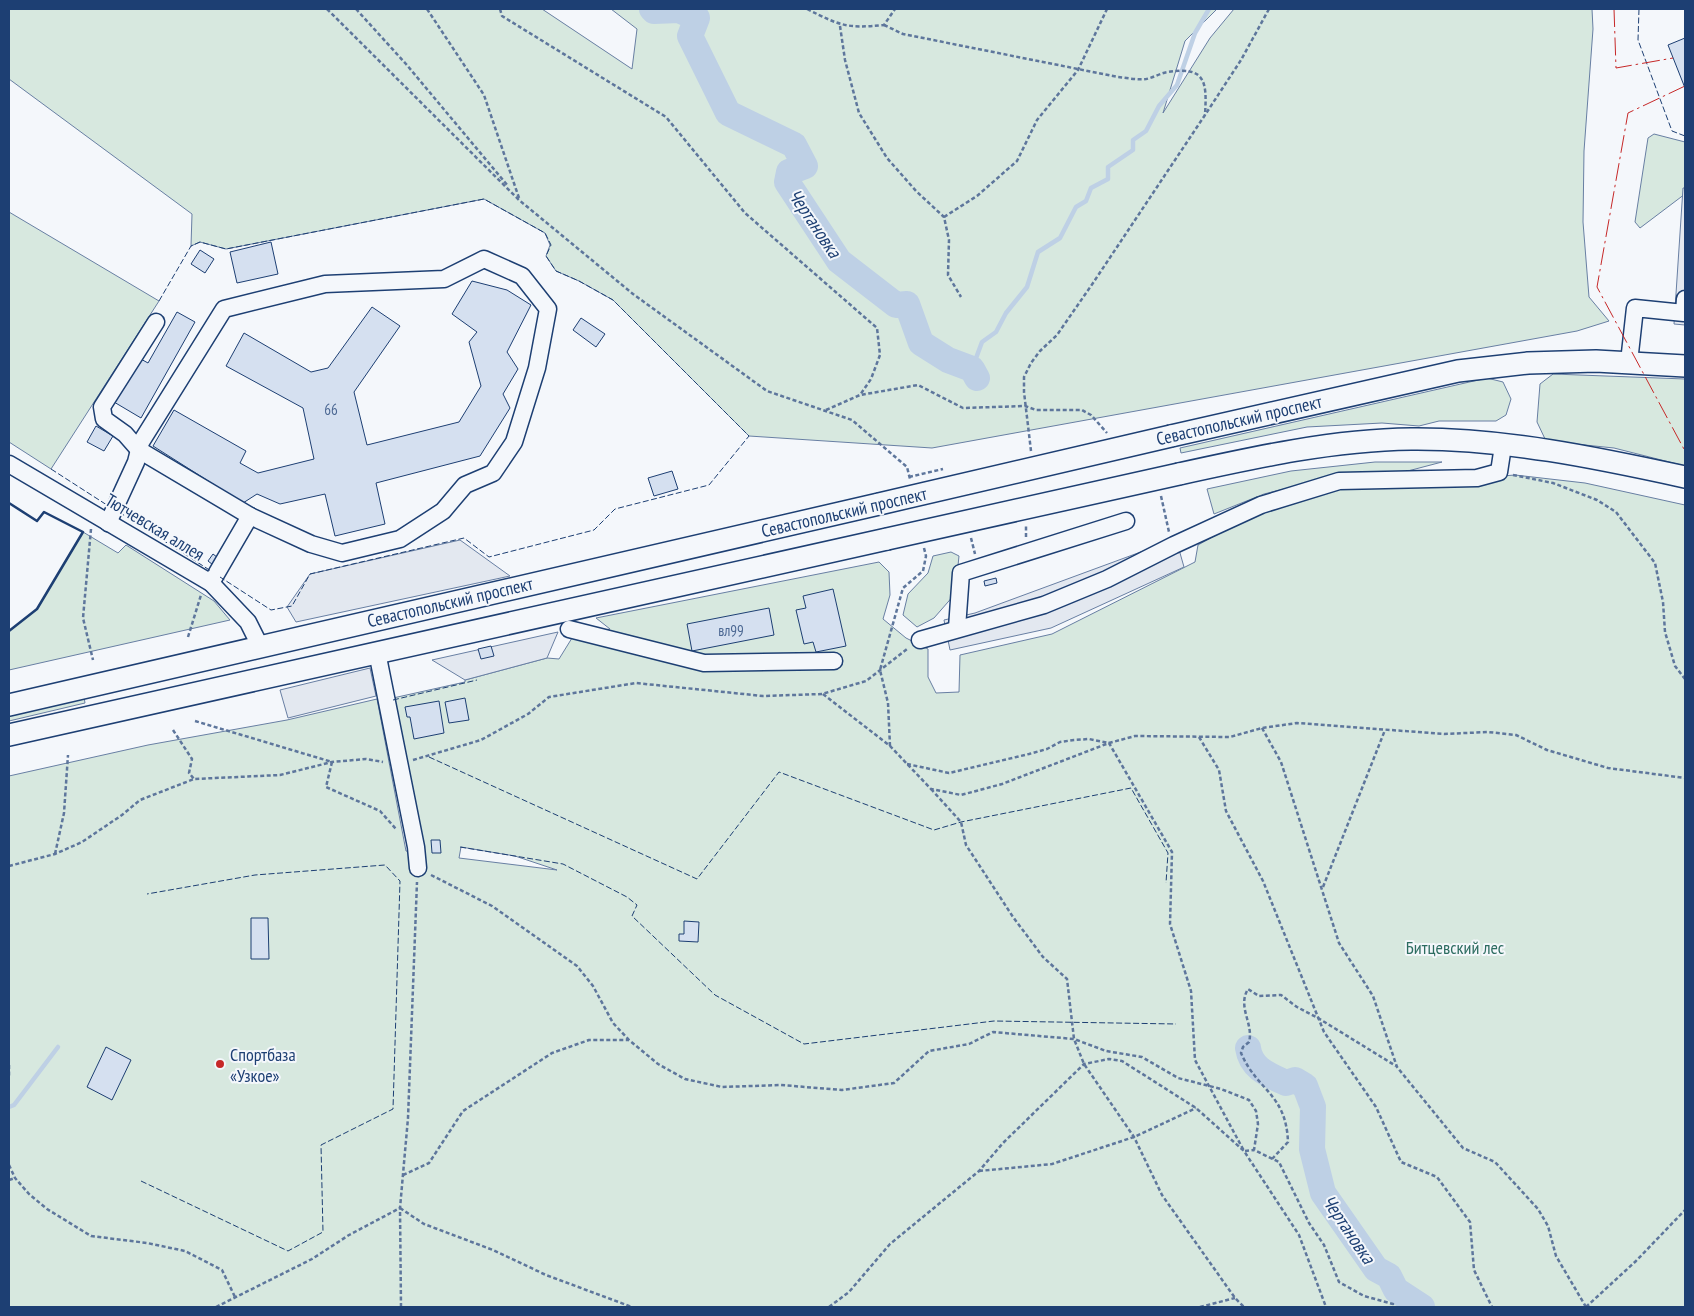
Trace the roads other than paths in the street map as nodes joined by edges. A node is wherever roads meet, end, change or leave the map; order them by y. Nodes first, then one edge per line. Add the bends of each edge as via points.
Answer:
1 (1685, 300) edge
2 (156, 322) dead end
3 (1629, 362) junction
4 (1685, 366) edge
5 (1503, 446) junction
6 (139, 450) junction
7 (9, 464) edge
8 (1685, 477) edge
9 (250, 516) junction
10 (1126, 522) dead end
11 (108, 523) junction
12 (208, 582) junction
13 (957, 628) junction
14 (569, 629) dead end
15 (920, 640) road end
16 (260, 646) junction
17 (377, 652) junction
18 (834, 661) dead end
19 (9, 705) edge
20 (9, 735) edge
21 (418, 868) road end

1 - 3 street via 1684,313 1636,308
2 - 6 street via 102,407 104,419 125,434
3 - 4 main road, Севастопольский проспект
3 - 16 main road, Севастопольский проспект, bridge via 1528,363 1458,371
5 - 8 main road, Севастопольский проспект via 1619,462
5 - 13 street via 1499,472 1477,478 1339,482 1261,505 1107,579 1044,605
5 - 17 main road, Севастопольский проспект, bridge via 1412,439 1266,455
6 - 9 street
6 - 9 street via 224,309 325,284 444,278 484,259 522,276 548,309 537,368 514,442 493,473 466,485 443,511 400,539 342,553 311,544
6 - 11 street
7 - 11 street, Тютчевская аллея
9 - 12 street
10 - 13 street via 961,573
11 - 12 street, Тютчевская аллея
12 - 16 street, Тютчевская аллея via 248,622
13 - 15 street
14 - 18 street via 704,663
16 - 19 main road, Севастопольский проспект
17 - 20 main road, Севастопольский проспект
17 - 21 street

